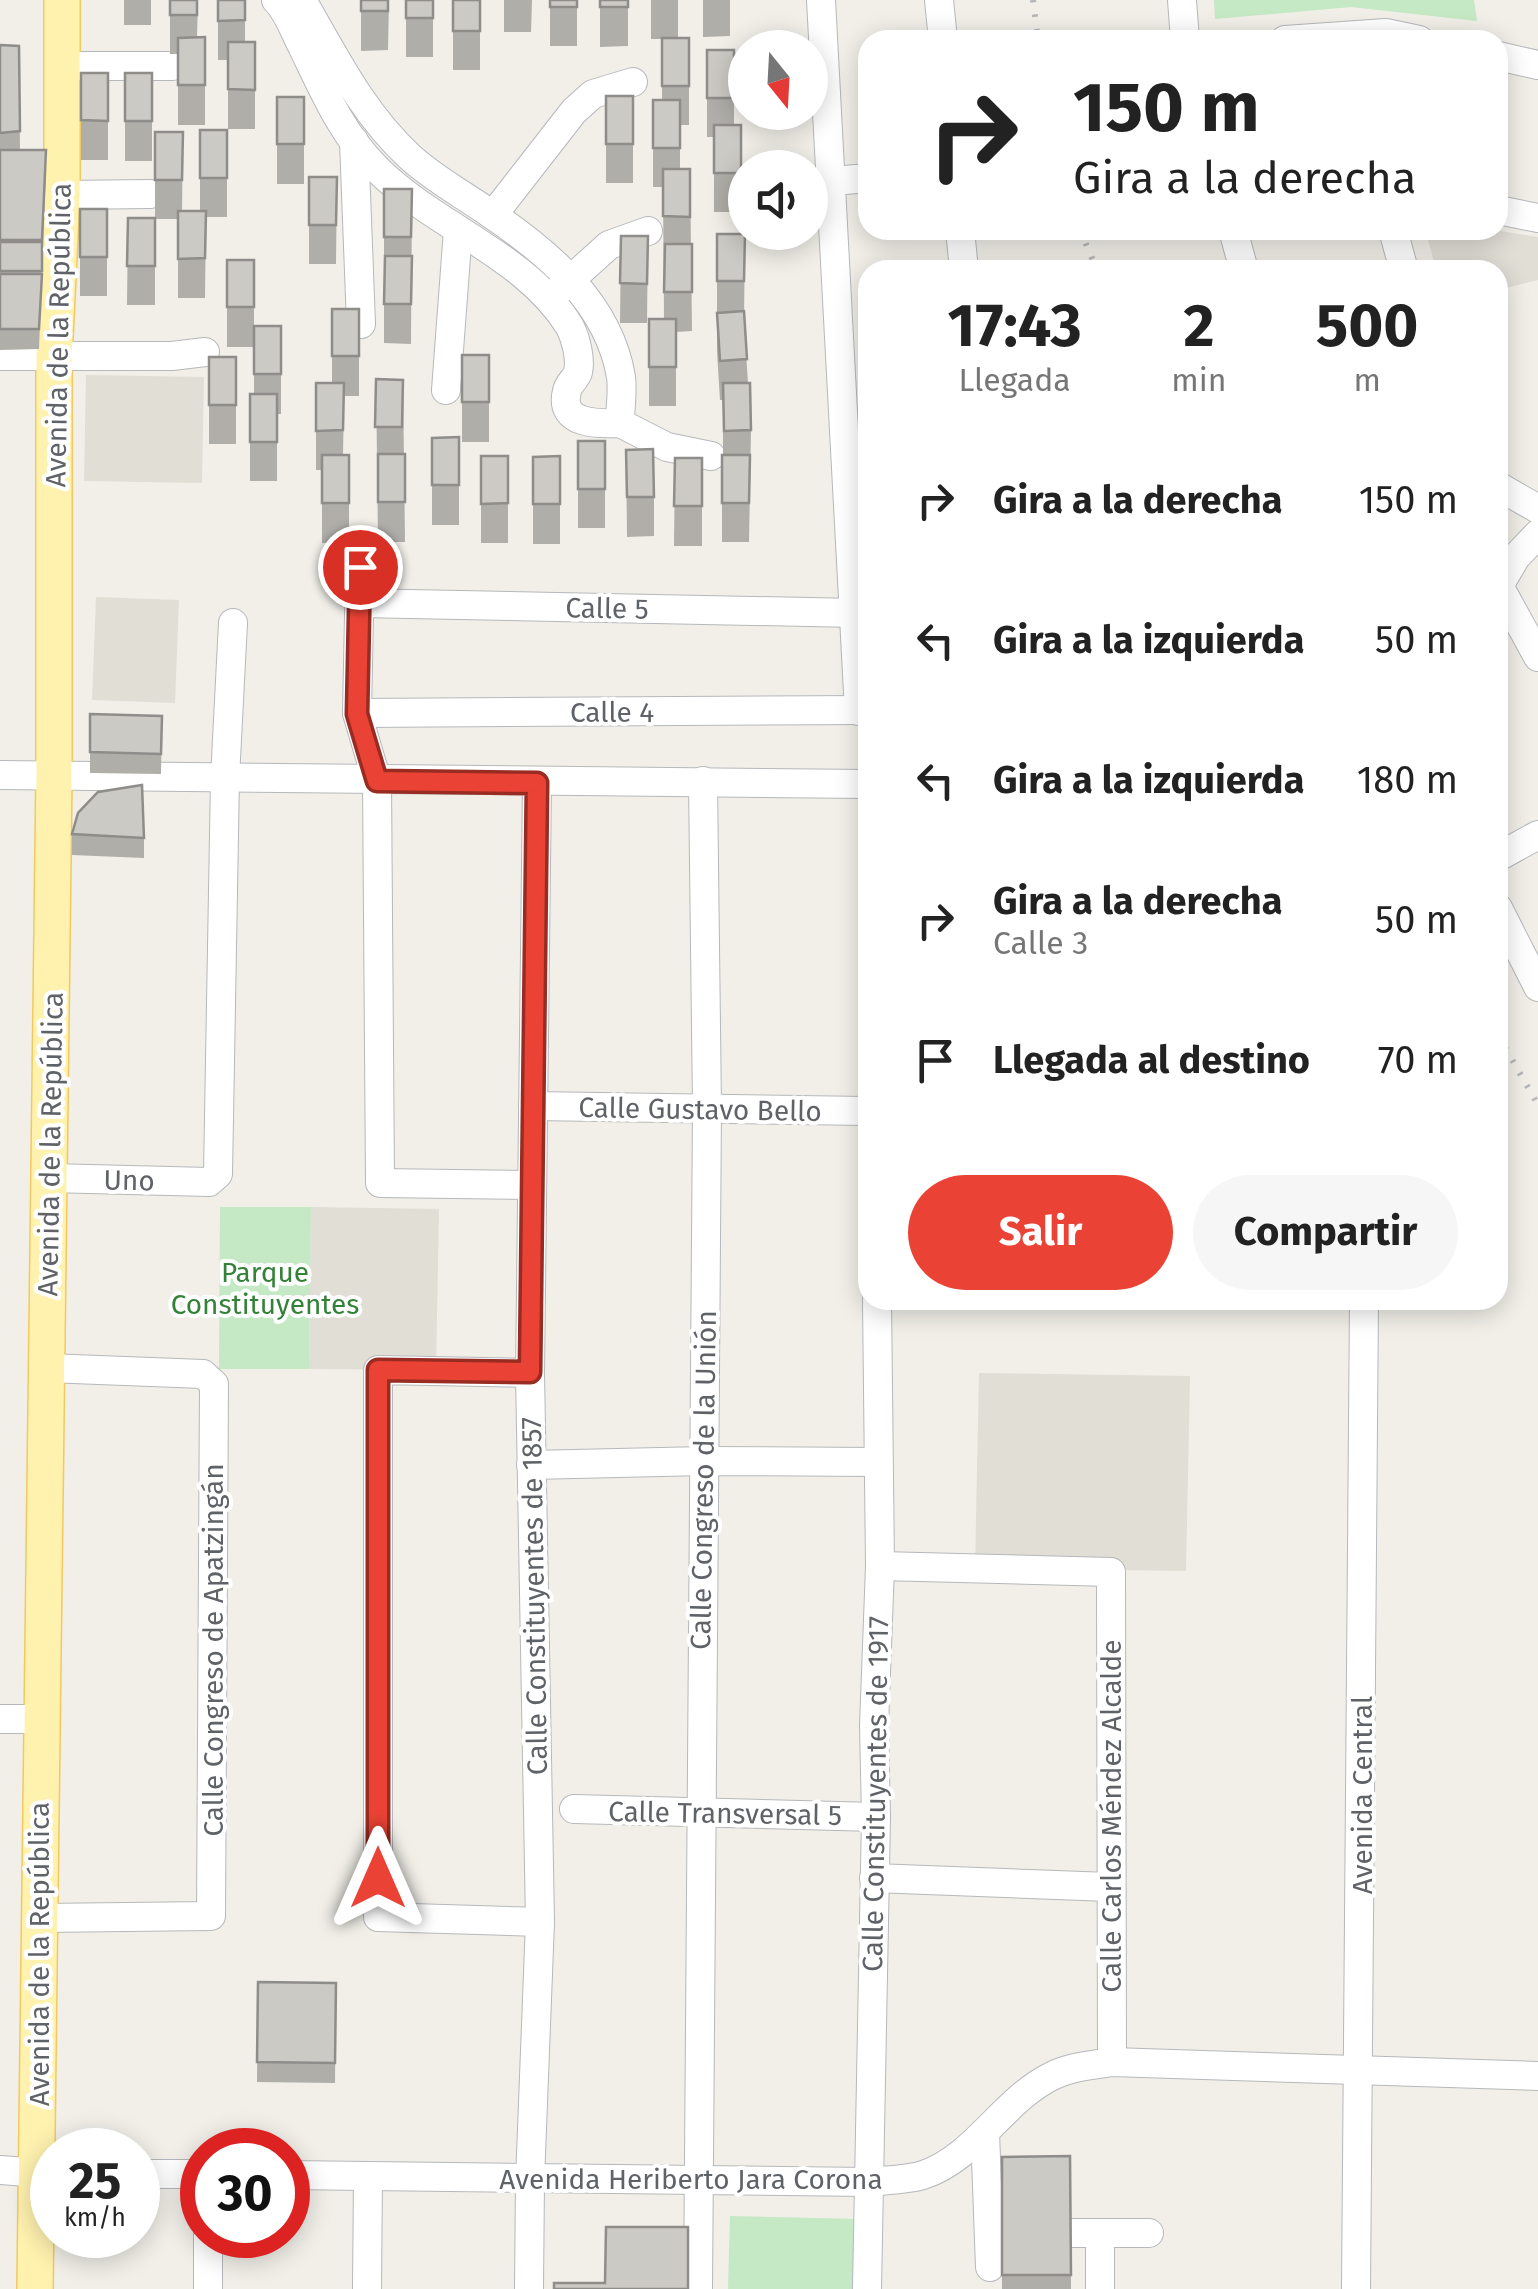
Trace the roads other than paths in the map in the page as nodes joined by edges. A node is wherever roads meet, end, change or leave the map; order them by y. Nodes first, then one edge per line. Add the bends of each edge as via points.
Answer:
1 (62, 0) edge
2 (820, 0) edge
3 (939, 0) edge
4 (1182, 0) edge
5 (286, 1) edge
6 (942, 30) edge
7 (1184, 30) edge
8 (1508, 58) edge
9 (1538, 64) edge
10 (62, 66) junction
11 (174, 66) edge
12 (632, 82) dead end
13 (354, 141) junction
14 (821, 150) edge
15 (858, 179) edge
16 (828, 181) edge
17 (150, 194) edge
18 (62, 195) junction
19 (1508, 212) edge
20 (493, 215) junction
21 (1538, 218) edge
22 (458, 230) junction
23 (648, 231) edge
24 (827, 250) edge
25 (570, 279) junction
26 (548, 300) junction
27 (360, 324) edge
28 (205, 352) dead end
29 (0, 356) edge
30 (54, 357) junction
31 (446, 390) dead end
32 (620, 423) junction
33 (711, 456) dead end
34 (1508, 492) edge
35 (1538, 509) edge
36 (1538, 534) edge
37 (360, 567) dead end
38 (1508, 569) edge
39 (359, 603) junction
40 (1508, 603) edge
41 (856, 613) junction
42 (232, 623) dead end
43 (858, 641) edge
44 (1538, 657) edge
45 (858, 710) edge
46 (357, 714) junction
47 (0, 775) edge
48 (54, 776) junction
49 (224, 778) junction
50 (377, 781) junction
51 (703, 781) junction
52 (537, 783) junction
53 (858, 784) edge
54 (1538, 836) edge
55 (1508, 852) edge
56 (1508, 928) edge
57 (1538, 988) edge
58 (533, 1106) junction
59 (707, 1109) junction
60 (858, 1111) edge
61 (49, 1178) junction
62 (532, 1185) junction
63 (876, 1310) edge
64 (1364, 1310) edge
65 (47, 1368) junction
66 (530, 1372) junction
67 (704, 1461) junction
68 (876, 1462) junction
69 (531, 1465) junction
70 (880, 1566) junction
71 (41, 1718) junction
72 (0, 1719) edge
73 (574, 1809) dead end
74 (699, 1814) junction
75 (876, 1817) junction
76 (874, 1878) junction
77 (1110, 1887) junction
78 (40, 1918) junction
79 (540, 1922) junction
80 (1112, 2062) junction
81 (1360, 2068) junction
82 (1538, 2076) edge
83 (44, 2128) edge
84 (985, 2132) junction
85 (0, 2170) edge
86 (30, 2173) edge
87 (310, 2176) edge
88 (368, 2177) junction
89 (530, 2180) junction
90 (700, 2180) junction
91 (869, 2182) junction
92 (1149, 2233) dead end
93 (38, 2258) edge
94 (208, 2258) edge
95 (990, 2267) dead end
96 (35, 2289) edge
97 (208, 2289) edge
98 (366, 2289) edge
99 (529, 2289) edge
100 (698, 2289) edge
101 (867, 2289) edge
102 (1100, 2289) edge
103 (1356, 2289) edge

1 - 10 main road, Avenida de la República
2 - 14 street
3 - 6 street
4 - 7 street
5 - 13 street via 336,116
5 - 20 street via 410,158
8 - 9 street
10 - 11 street
10 - 18 main road, Avenida de la República
12 - 20 street via 593,94 574,112
13 - 22 street via 376,168
13 - 27 street
15 - 16 street
17 - 18 street
18 - 30 main road, Avenida de la República
19 - 21 street
20 - 25 street
22 - 26 street
22 - 31 street
23 - 25 street via 610,245
24 - 41 street
25 - 26 street
25 - 32 street via 614,348
26 - 32 street via 571,329 578,354 566,405 578,420
28 - 30 street
29 - 30 street
30 - 48 main road, Avenida de la República
32 - 33 street via 667,447
34 - 35 street
36 - 38 street
37 - 39 street
39 - 41 street, Calle 5
39 - 46 street
40 - 44 street
41 - 43 street
42 - 49 street
45 - 46 street, Calle 4
46 - 50 street
47 - 48 street
48 - 49 street
48 - 61 main road, Avenida de la República
49 - 50 street
49 - 61 street, Uno via 218,1174 209,1182
50 - 52 street
50 - 62 street via 380,1183
51 - 52 street
51 - 53 street
51 - 59 street, Calle Congreso de la Unión
52 - 58 street, Calle Constituyentes de 1857
54 - 55 street
56 - 57 street
58 - 59 street, Calle Gustavo Bello
58 - 62 street, Calle Constituyentes de 1857
59 - 60 street, Calle Gustavo Bello
59 - 67 street, Calle Congreso de la Unión
61 - 65 main road, Avenida de la República
62 - 66 street, Calle Constituyentes de 1857
63 - 68 street, Calle Constituyentes de 1917
64 - 81 street, Avenida Central
65 - 71 main road, Avenida de la República
65 - 78 street, Calle Congreso de Apatzingán via 203,1374 214,1384 211,1916
66 - 69 street, Calle Constituyentes de 1857
66 - 79 street via 378,1370 378,1917
67 - 68 street
67 - 69 street
67 - 74 street, Calle Congreso de la Unión
68 - 70 street, Calle Constituyentes de 1917
69 - 79 street, Calle Constituyentes de 1857
70 - 75 street, Calle Constituyentes de 1917
70 - 77 street, Calle Carlos Méndez Alcalde via 1110,1571
71 - 72 street
71 - 78 main road, Avenida de la República
73 - 74 street, Calle Transversal 5
74 - 75 street, Calle Transversal 5
74 - 90 street, Calle Congreso de la Unión
75 - 76 street, Calle Constituyentes de 1917
76 - 77 street
76 - 91 street, Calle Constituyentes de 1917
77 - 80 street, Calle Carlos Méndez Alcalde
78 - 83 main road, Avenida de la República
79 - 89 street, Calle Constituyentes de 1857
80 - 81 street, Avenida Heriberto Jara Corona
80 - 84 street, Avenida Heriberto Jara Corona via 1052,2076
81 - 82 street, Avenida Heriberto Jara Corona
81 - 103 street, Avenida Central
84 - 91 street, Avenida Heriberto Jara Corona via 922,2176
84 - 95 street
85 - 86 street
87 - 88 street, Avenida Heriberto Jara Corona
88 - 89 street, Avenida Heriberto Jara Corona
88 - 98 street
89 - 90 street, Avenida Heriberto Jara Corona
89 - 99 street, Calle Constituyentes de 1857
90 - 91 street, Avenida Heriberto Jara Corona
90 - 100 street, Calle Congreso de la Unión
91 - 101 street, Calle Constituyentes de 1917
92 - 102 street via 1086,2233
93 - 96 main road, Avenida de la República
94 - 97 street

